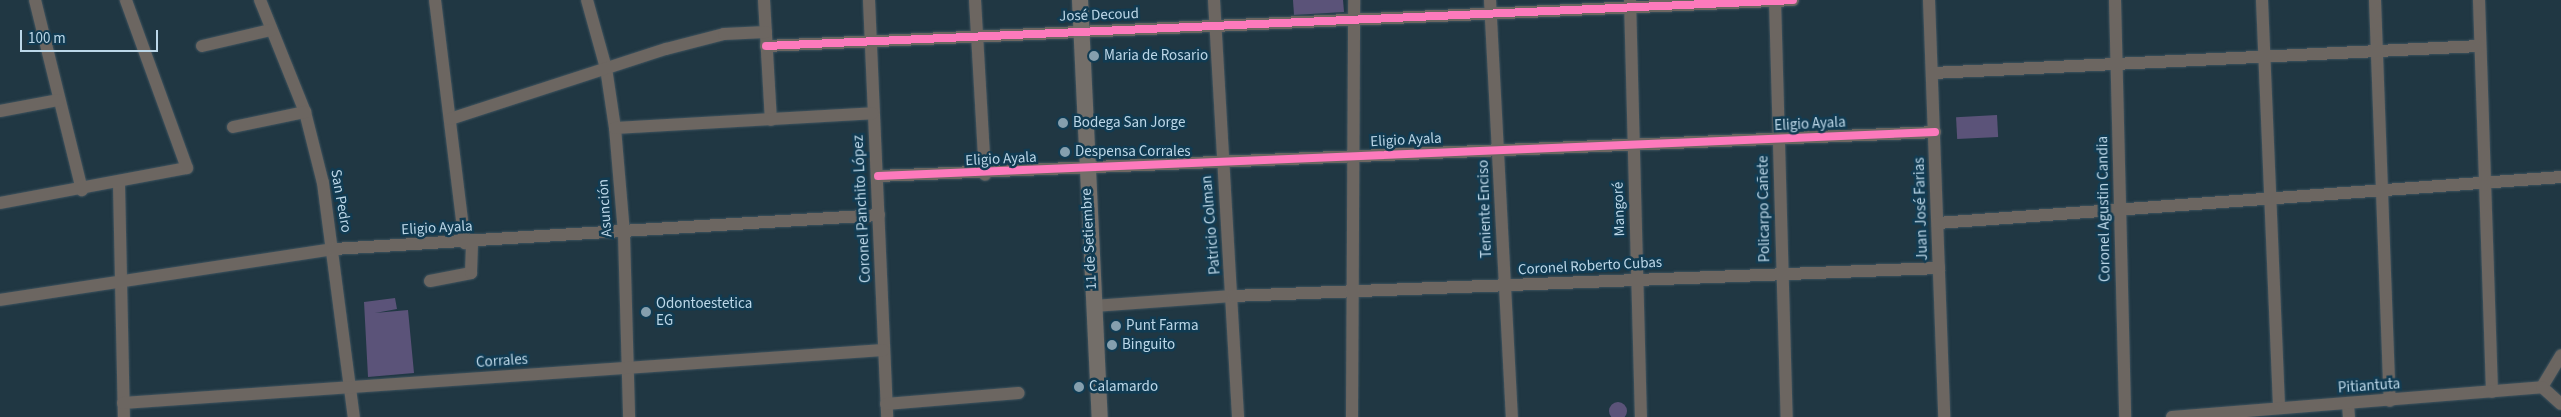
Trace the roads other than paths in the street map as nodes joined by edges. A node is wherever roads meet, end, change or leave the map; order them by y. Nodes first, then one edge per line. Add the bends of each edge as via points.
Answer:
1 (35, 0) edge
2 (126, 0) edge
3 (260, 0) edge
4 (435, 0) edge
5 (587, 0) edge
6 (764, 0) edge
7 (869, 0) edge
8 (974, 0) edge
9 (1080, 0) edge
10 (1214, 0) edge
11 (1354, 0) edge
12 (1793, 0) edge
13 (1929, 0) edge
14 (2115, 0) edge
15 (2262, 0) edge
16 (2375, 0) edge
17 (2479, 0) edge
18 (1774, 1) edge
19 (1630, 4) edge
20 (1491, 6) edge
21 (1356, 19) junction
22 (1216, 25) junction
23 (1080, 29) junction
24 (271, 30) junction
25 (766, 32) junction
26 (976, 37) junction
27 (871, 42) junction
28 (202, 46) dead end
29 (766, 46) junction
30 (2480, 46) junction
31 (2377, 51) junction
32 (2266, 55) junction
33 (2117, 64) junction
34 (606, 68) junction
35 (1933, 73) junction
36 (58, 100) junction
37 (0, 111) edge
38 (305, 112) junction
39 (873, 113) junction
40 (450, 119) junction
41 (771, 120) junction
42 (233, 126) dead end
43 (615, 128) junction
44 (1935, 132) junction
45 (1779, 139) junction
46 (1632, 145) junction
47 (1499, 149) junction
48 (1354, 156) junction
49 (1223, 162) junction
50 (1086, 167) junction
51 (985, 175) junction
52 (878, 176) junction
53 (2561, 177) edge
54 (2486, 183) junction
55 (119, 184) junction
56 (82, 190) junction
57 (2382, 191) junction
58 (2273, 199) junction
59 (0, 203) edge
60 (2121, 210) junction
61 (879, 215) junction
62 (1938, 223) junction
63 (624, 234) junction
64 (468, 242) junction
65 (334, 249) junction
66 (1939, 268) junction
67 (1782, 275) junction
68 (1638, 279) junction
69 (122, 281) junction
70 (430, 281) dead end
71 (1504, 287) junction
72 (1351, 294) junction
73 (1233, 296) junction
74 (0, 300) edge
75 (1093, 306) junction
76 (884, 350) junction
77 (2561, 355) edge
78 (626, 368) junction
79 (2542, 387) junction
80 (352, 388) junction
81 (2492, 392) junction
82 (1019, 393) dead end
83 (2390, 401) junction
84 (123, 402) junction
85 (2561, 404) edge
86 (2279, 406) junction
87 (886, 410) edge
88 (2349, 411) edge
89 (124, 417) edge
90 (354, 417) edge
91 (629, 417) edge
92 (1100, 417) edge
93 (1238, 417) edge
94 (1352, 417) edge
95 (1512, 417) edge
96 (1641, 417) edge
97 (1787, 417) edge
98 (1944, 417) edge
99 (2125, 417) edge
100 (2172, 417) edge

1 - 36 street
2 - 55 street via 188,164 181,173
3 - 24 street, San Pedro
4 - 40 street
5 - 34 street, Asunción
6 - 25 street
7 - 27 street, Coronel Panchito López
8 - 26 street
9 - 23 main road, 11 de Setiembre
10 - 22 street, Patricio Colman
11 - 21 street
12 - 18 street, José Decoud
13 - 35 street, Juan José Farias
14 - 33 street, Coronel Agustin Candia
15 - 32 street
16 - 31 street
17 - 30 street
18 - 19 street, José Decoud
18 - 45 street, Policarpo Cañete
19 - 20 street, José Decoud
19 - 46 street, Mangoré
20 - 21 street, José Decoud
20 - 47 street, Teniente Enciso
21 - 22 street, José Decoud
21 - 48 street
22 - 23 street, José Decoud
22 - 49 street, Patricio Colman
23 - 26 street, José Decoud
23 - 50 main road, 11 de Setiembre
24 - 28 street
24 - 38 street, San Pedro
25 - 29 street
25 - 34 street via 724,34
26 - 27 street, José Decoud
26 - 51 street
27 - 29 street, José Decoud
27 - 39 street, Coronel Panchito López
29 - 41 street
30 - 31 street
30 - 54 street
31 - 32 street
31 - 57 street
32 - 33 street
32 - 58 street
33 - 35 street
33 - 60 street, Coronel Agustin Candia
34 - 40 street
34 - 43 street, Asunción
35 - 44 street, Juan José Farias
36 - 37 street
36 - 56 street
38 - 42 street
38 - 65 street, San Pedro
39 - 41 street
39 - 52 street, Coronel Panchito López
40 - 64 street
41 - 43 street
43 - 63 street, Asunción
44 - 45 street, Eligio Ayala
44 - 62 street, Juan José Farias
45 - 46 street, Eligio Ayala
45 - 67 street, Policarpo Cañete
46 - 47 street, Eligio Ayala
46 - 68 street, Mangoré
47 - 48 street, Eligio Ayala
47 - 71 street, Teniente Enciso
48 - 49 street, Eligio Ayala
48 - 72 street
49 - 50 street, Eligio Ayala
49 - 73 street, Patricio Colman
50 - 51 street, Eligio Ayala
50 - 75 main road, 11 de Setiembre
51 - 52 street, Eligio Ayala
52 - 61 street, Coronel Panchito López
53 - 54 street
54 - 57 street
54 - 81 street
55 - 56 street
55 - 69 street
56 - 59 street
57 - 58 street
57 - 83 street
58 - 60 street
58 - 86 street
60 - 62 street
60 - 99 street, Coronel Agustin Candia
61 - 63 street, Eligio Ayala
61 - 76 street, Coronel Panchito López
62 - 66 street, Juan José Farias
63 - 64 street, Eligio Ayala
63 - 78 street, Asunción
64 - 65 street, Eligio Ayala
64 - 70 street via 472,273
65 - 69 street, Eligio Ayala
65 - 80 street, San Pedro
66 - 67 street, Coronel Roberto Cubas
66 - 98 street, Juan José Farias
67 - 68 street, Coronel Roberto Cubas
67 - 97 street, Policarpo Cañete
68 - 71 street, Coronel Roberto Cubas
68 - 96 street, Mangoré
69 - 74 street, Eligio Ayala
69 - 84 street
71 - 72 street, Coronel Roberto Cubas
71 - 95 street, Teniente Enciso
72 - 73 street, Coronel Roberto Cubas
72 - 94 street
73 - 75 street, Coronel Roberto Cubas
73 - 93 street, Patricio Colman
75 - 92 main road, 11 de Setiembre
76 - 78 street, Corrales
76 - 87 street, Coronel Panchito López
77 - 79 street
78 - 80 street, Corrales
78 - 91 street, Asunción
79 - 81 street, Pitiantuta
79 - 85 street
80 - 84 street, Corrales
80 - 90 street, San Pedro
81 - 83 street, Pitiantuta
82 - 87 street
83 - 88 street, Pitiantuta
84 - 89 street
86 - 88 street, Pitiantuta
86 - 100 street, Pitiantuta

